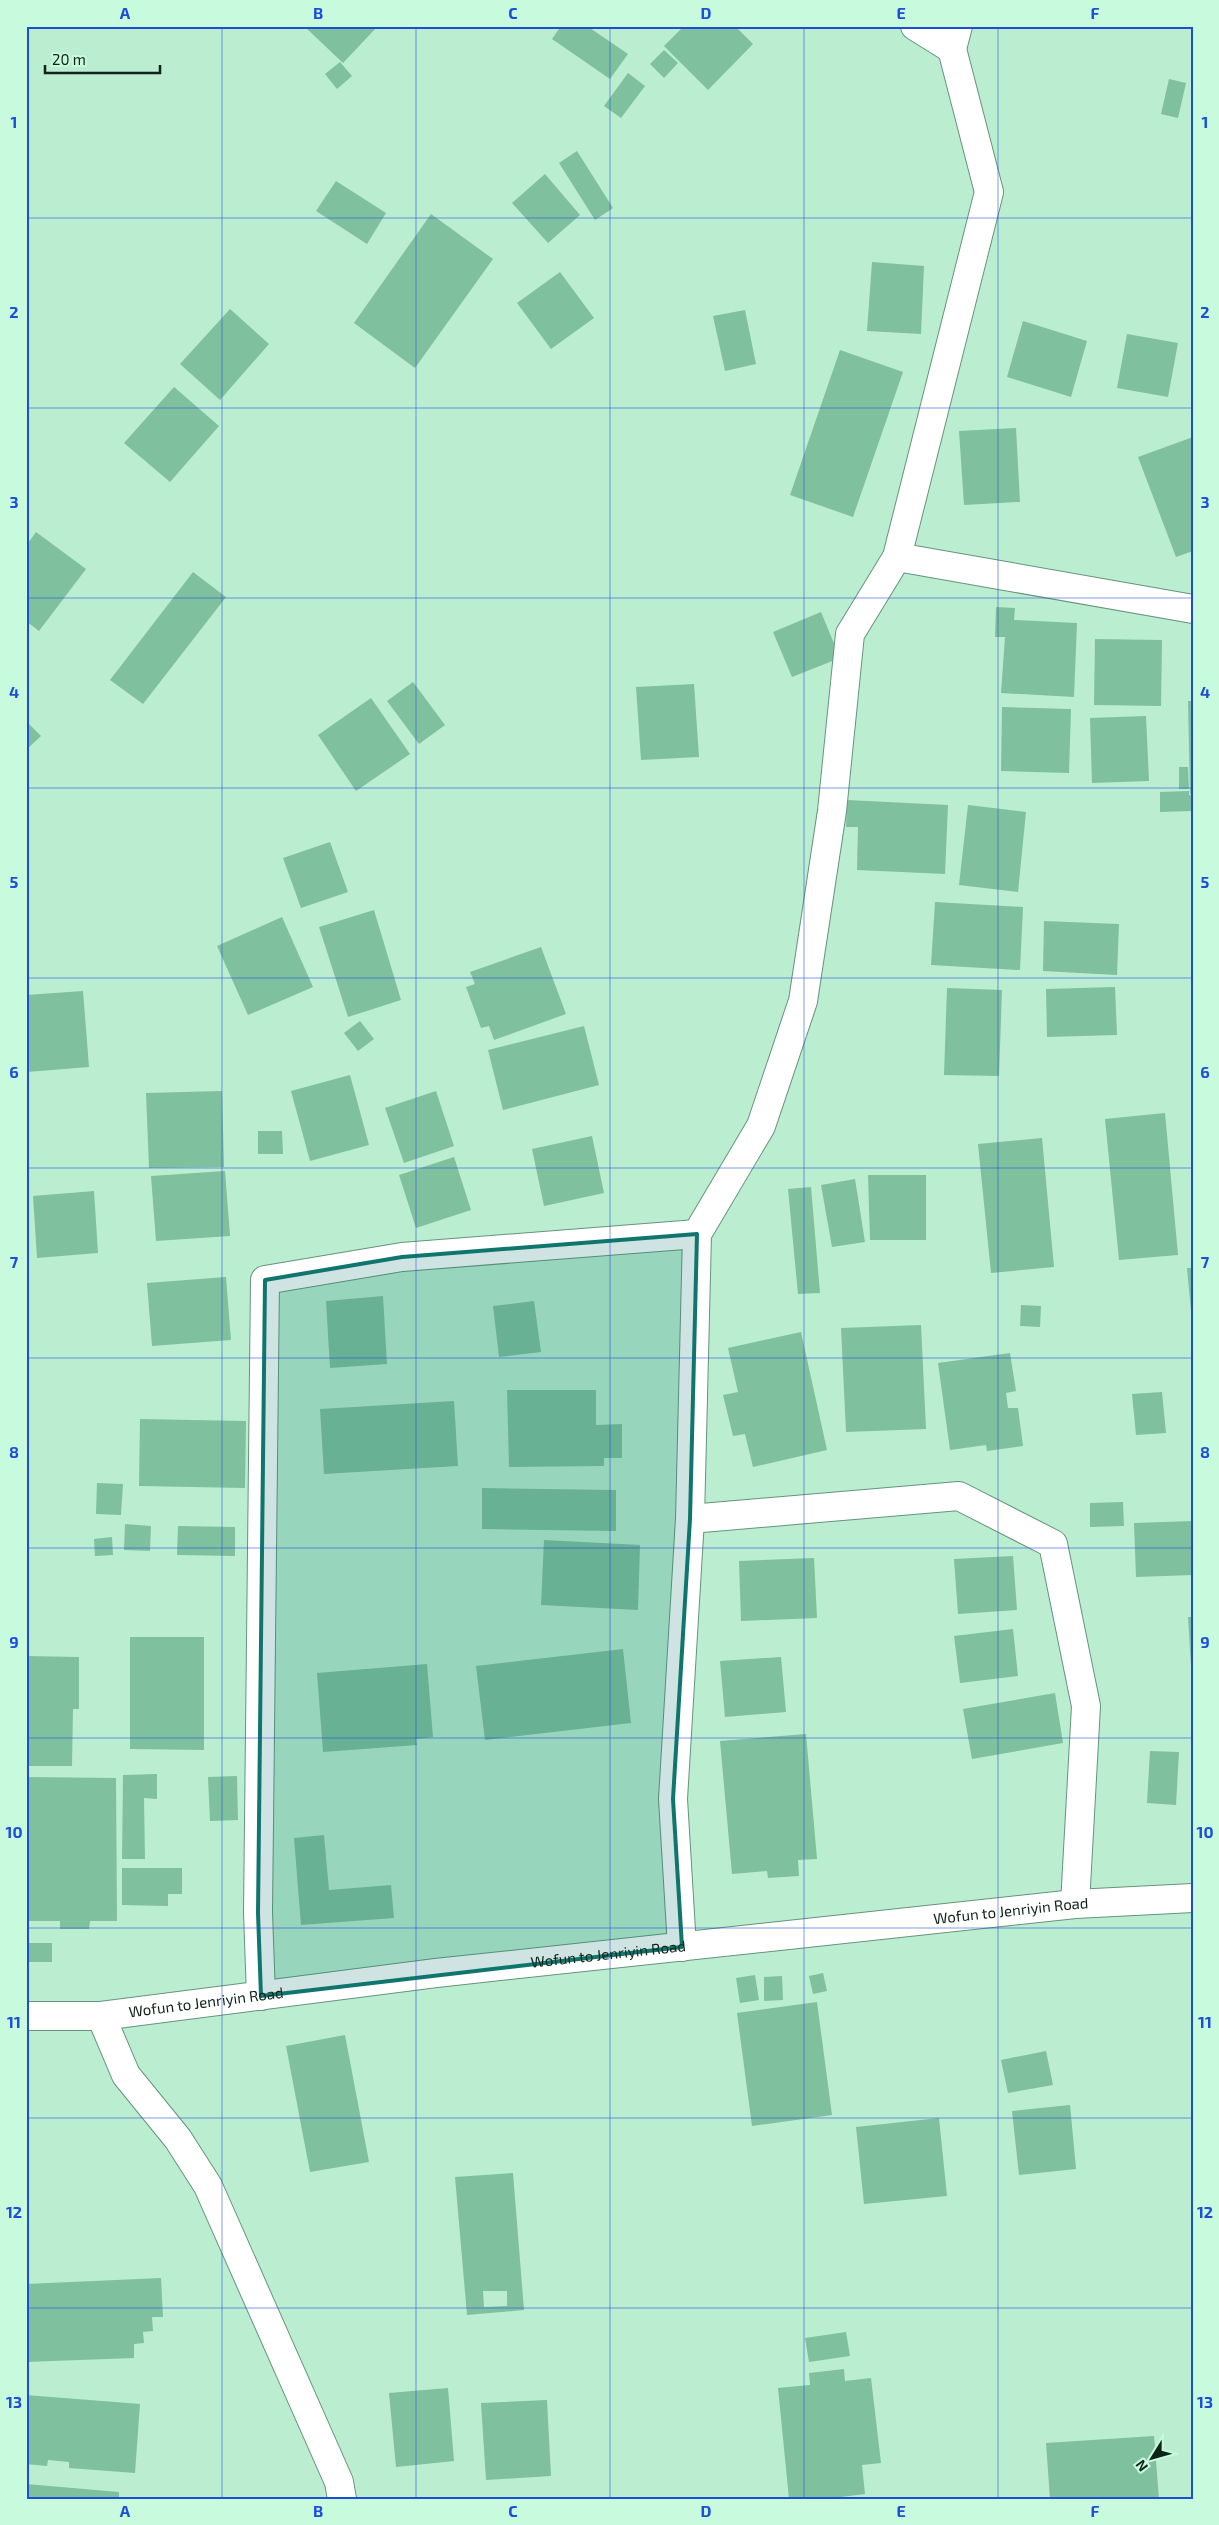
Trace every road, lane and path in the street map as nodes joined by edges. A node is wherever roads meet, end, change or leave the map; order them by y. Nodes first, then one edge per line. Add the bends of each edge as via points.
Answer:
1 (915, 26) edge
2 (955, 38) edge
3 (897, 557) junction
4 (1193, 609) edge
5 (697, 1234) junction
6 (690, 1519) junction
7 (1193, 1898) edge
8 (1075, 1904) junction
9 (682, 1947) junction
10 (260, 1996) junction
11 (26, 2016) edge
12 (102, 2016) junction
13 (342, 2499) edge

1 - 2 street
2 - 3 street via 989,192
3 - 4 street
3 - 5 street via 850,634 832,812 803,1001 761,1126
5 - 6 street
5 - 10 street via 402,1258 265,1280 258,1913
6 - 8 street via 959,1496 1053,1544 1086,1706
6 - 9 street via 673,1799
7 - 8 street, Wofun to Jenriyin Road
8 - 9 street, Wofun to Jenriyin Road
9 - 10 street, Wofun to Jenriyin Road via 436,1973
10 - 12 street, Wofun to Jenriyin Road
11 - 12 street, Wofun to Jenriyin Road
12 - 13 street via 126,2075 178,2139 208,2186 339,2482

